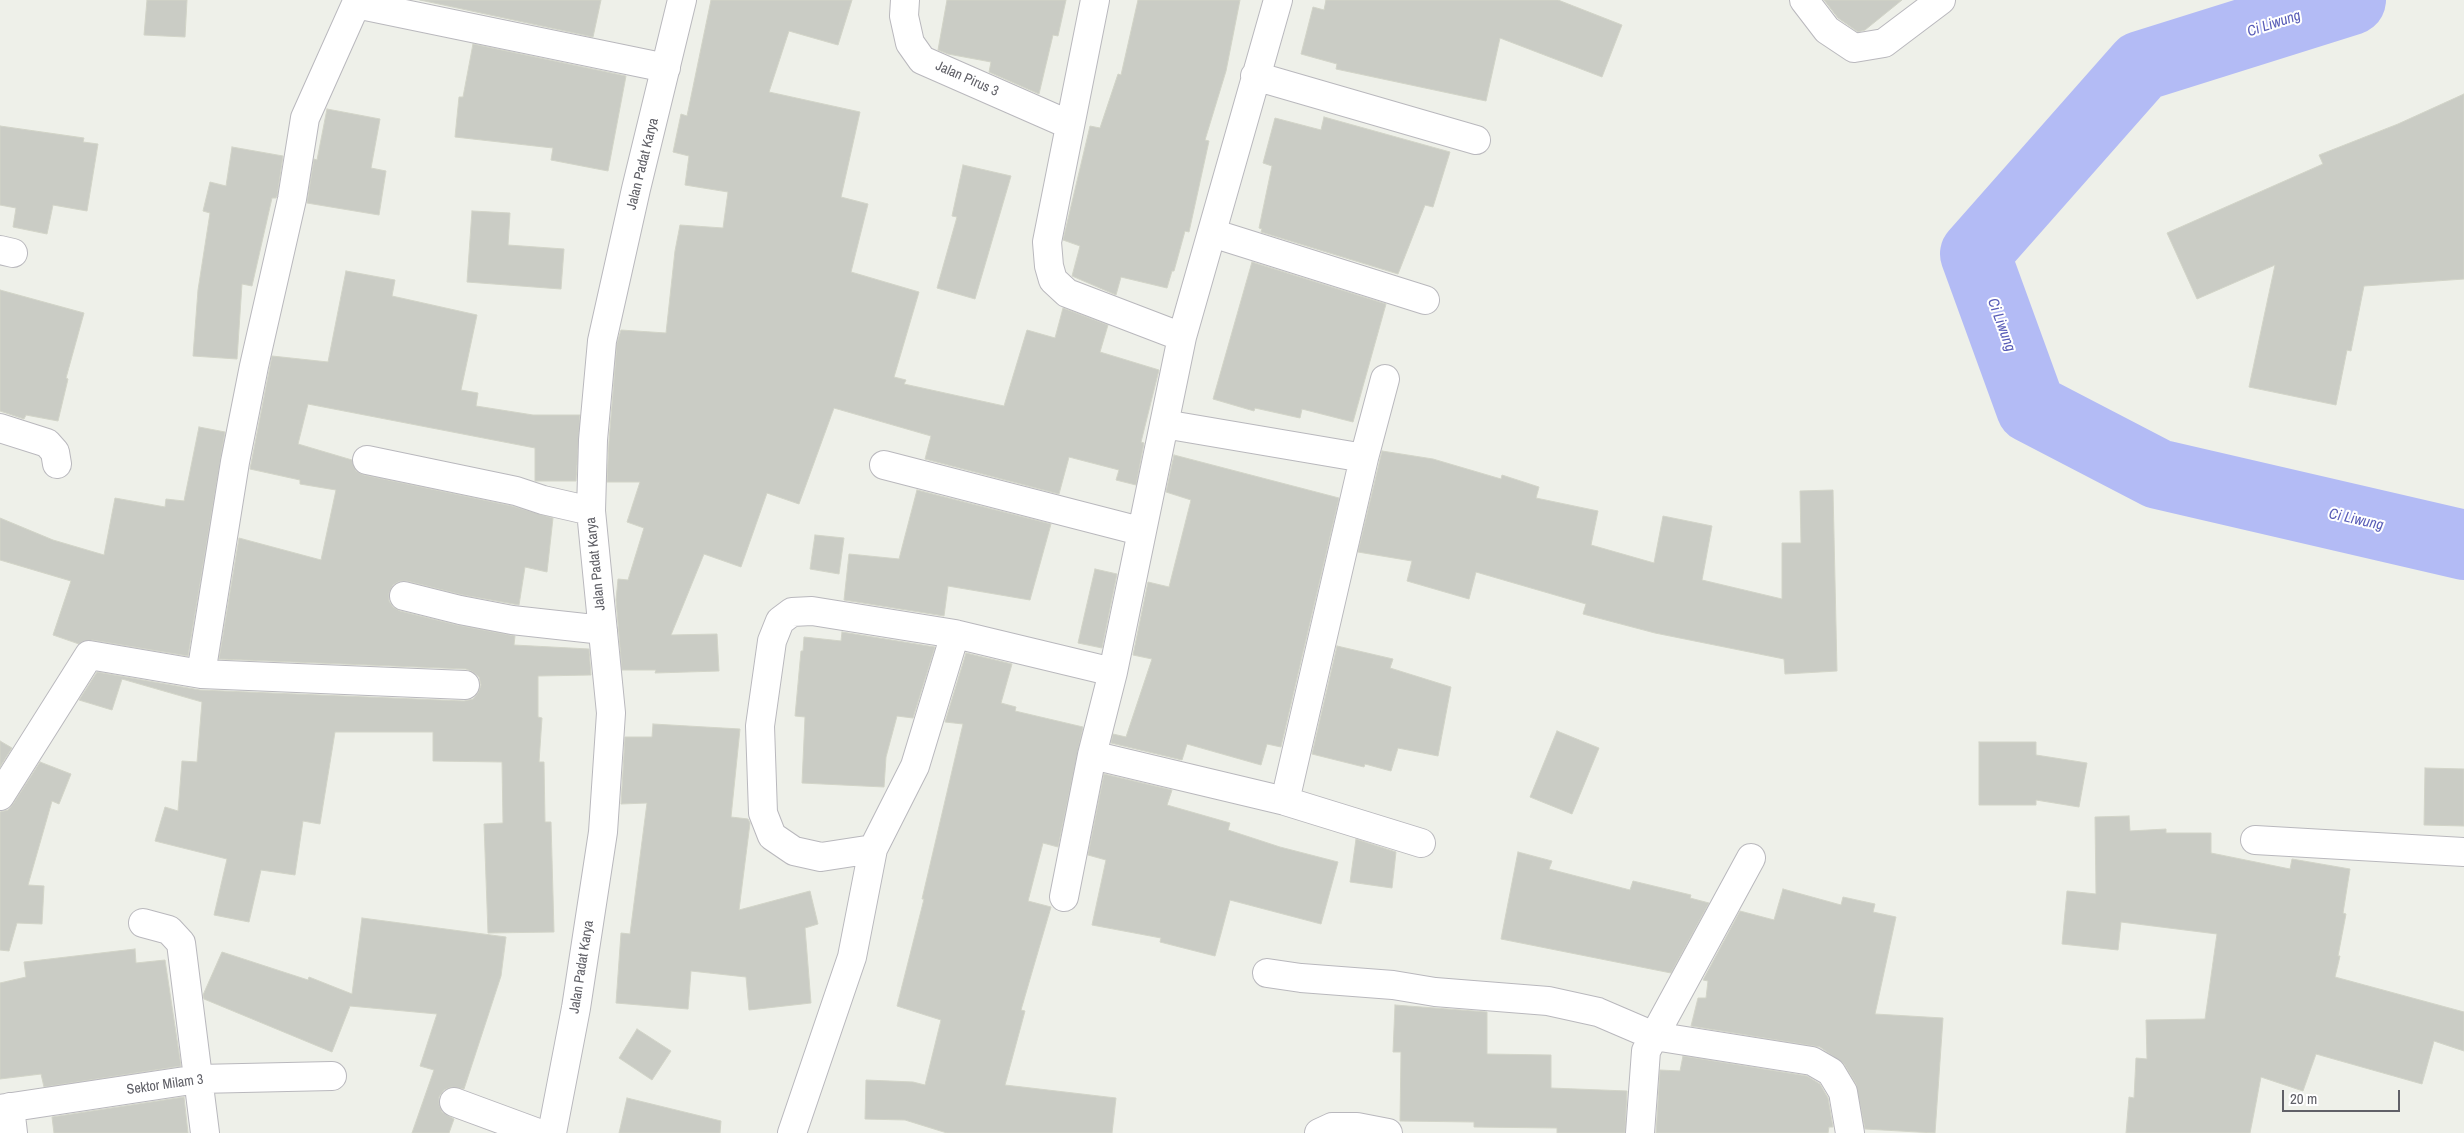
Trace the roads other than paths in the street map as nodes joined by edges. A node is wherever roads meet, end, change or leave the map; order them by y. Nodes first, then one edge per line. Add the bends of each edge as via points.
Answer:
1 (682, 0) edge
2 (905, 0) edge
3 (1095, 0) edge
4 (1278, 0) edge
5 (1804, 0) edge
6 (1941, 0) edge
7 (666, 68) junction
8 (1255, 76) junction
9 (1070, 125) junction
10 (1476, 140) dead end
11 (1212, 233) junction
12 (1425, 300) dead end
13 (1182, 337) junction
14 (1385, 379) dead end
15 (1164, 424) junction
16 (0, 428) edge
17 (1364, 458) junction
18 (367, 460) dead end
19 (56, 464) dead end
20 (884, 465) dead end
21 (591, 511) junction
22 (1140, 531) junction
23 (404, 596) dead end
24 (603, 630) junction
25 (956, 634) junction
26 (1113, 672) junction
27 (201, 674) junction
28 (465, 685) dead end
29 (1092, 755) junction
30 (0, 796) edge
31 (1285, 801) junction
32 (2255, 840) dead end
33 (1421, 843) dead end
34 (873, 849) junction
35 (2464, 852) edge
36 (1751, 858) dead end
37 (1064, 897) dead end
38 (143, 923) dead end
39 (1267, 973) dead end
40 (1654, 1036) junction
41 (332, 1076) dead end
42 (198, 1079) junction
43 (454, 1102) dead end
44 (8, 1116) edge
45 (205, 1133) edge
46 (538, 1133) edge
47 (552, 1133) edge
48 (792, 1133) edge
49 (1319, 1133) edge
50 (1388, 1133) edge
51 (1640, 1133) edge
52 (1850, 1133) edge

1 - 7 street, Jalan Padat Karya
2 - 9 street, Jalan Pirus 3 via 904,16 910,43 922,60
3 - 9 street
4 - 8 street
5 - 6 street via 1827,30 1854,48 1884,43
7 - 21 street, Jalan Padat Karya via 602,341 593,440
7 - 27 street via 356,4 305,118 292,199 235,462
8 - 10 street
8 - 11 street
9 - 13 street via 1047,242 1053,280 1067,293
11 - 12 street
11 - 13 street
13 - 15 street
14 - 17 street
15 - 17 street
15 - 22 street
16 - 19 street via 48,443 55,452
17 - 31 street
18 - 21 street via 516,491
20 - 22 street
21 - 24 street, Jalan Padat Karya
22 - 26 street
23 - 24 street via 512,620
24 - 47 street, Jalan Padat Karya via 611,713 603,832 576,1008
25 - 26 street
25 - 34 street via 915,766
25 - 34 street via 812,612 792,612 780,620 772,641 761,717 763,812 772,836 794,851 821,856
26 - 29 street
27 - 28 street
27 - 30 street via 89,655
29 - 31 street
29 - 37 street
31 - 33 street
32 - 35 street
34 - 48 street via 852,957
36 - 40 street
38 - 42 street via 169,930 181,943
39 - 40 street via 1548,1001 1598,1012
40 - 51 street via 1646,1051
40 - 52 street via 1812,1062 1831,1072 1843,1092
41 - 42 street, Sektor Milam 3
42 - 44 street, Sektor Milam 3
42 - 45 street
43 - 46 street
49 - 50 street via 1332,1127 1357,1127

